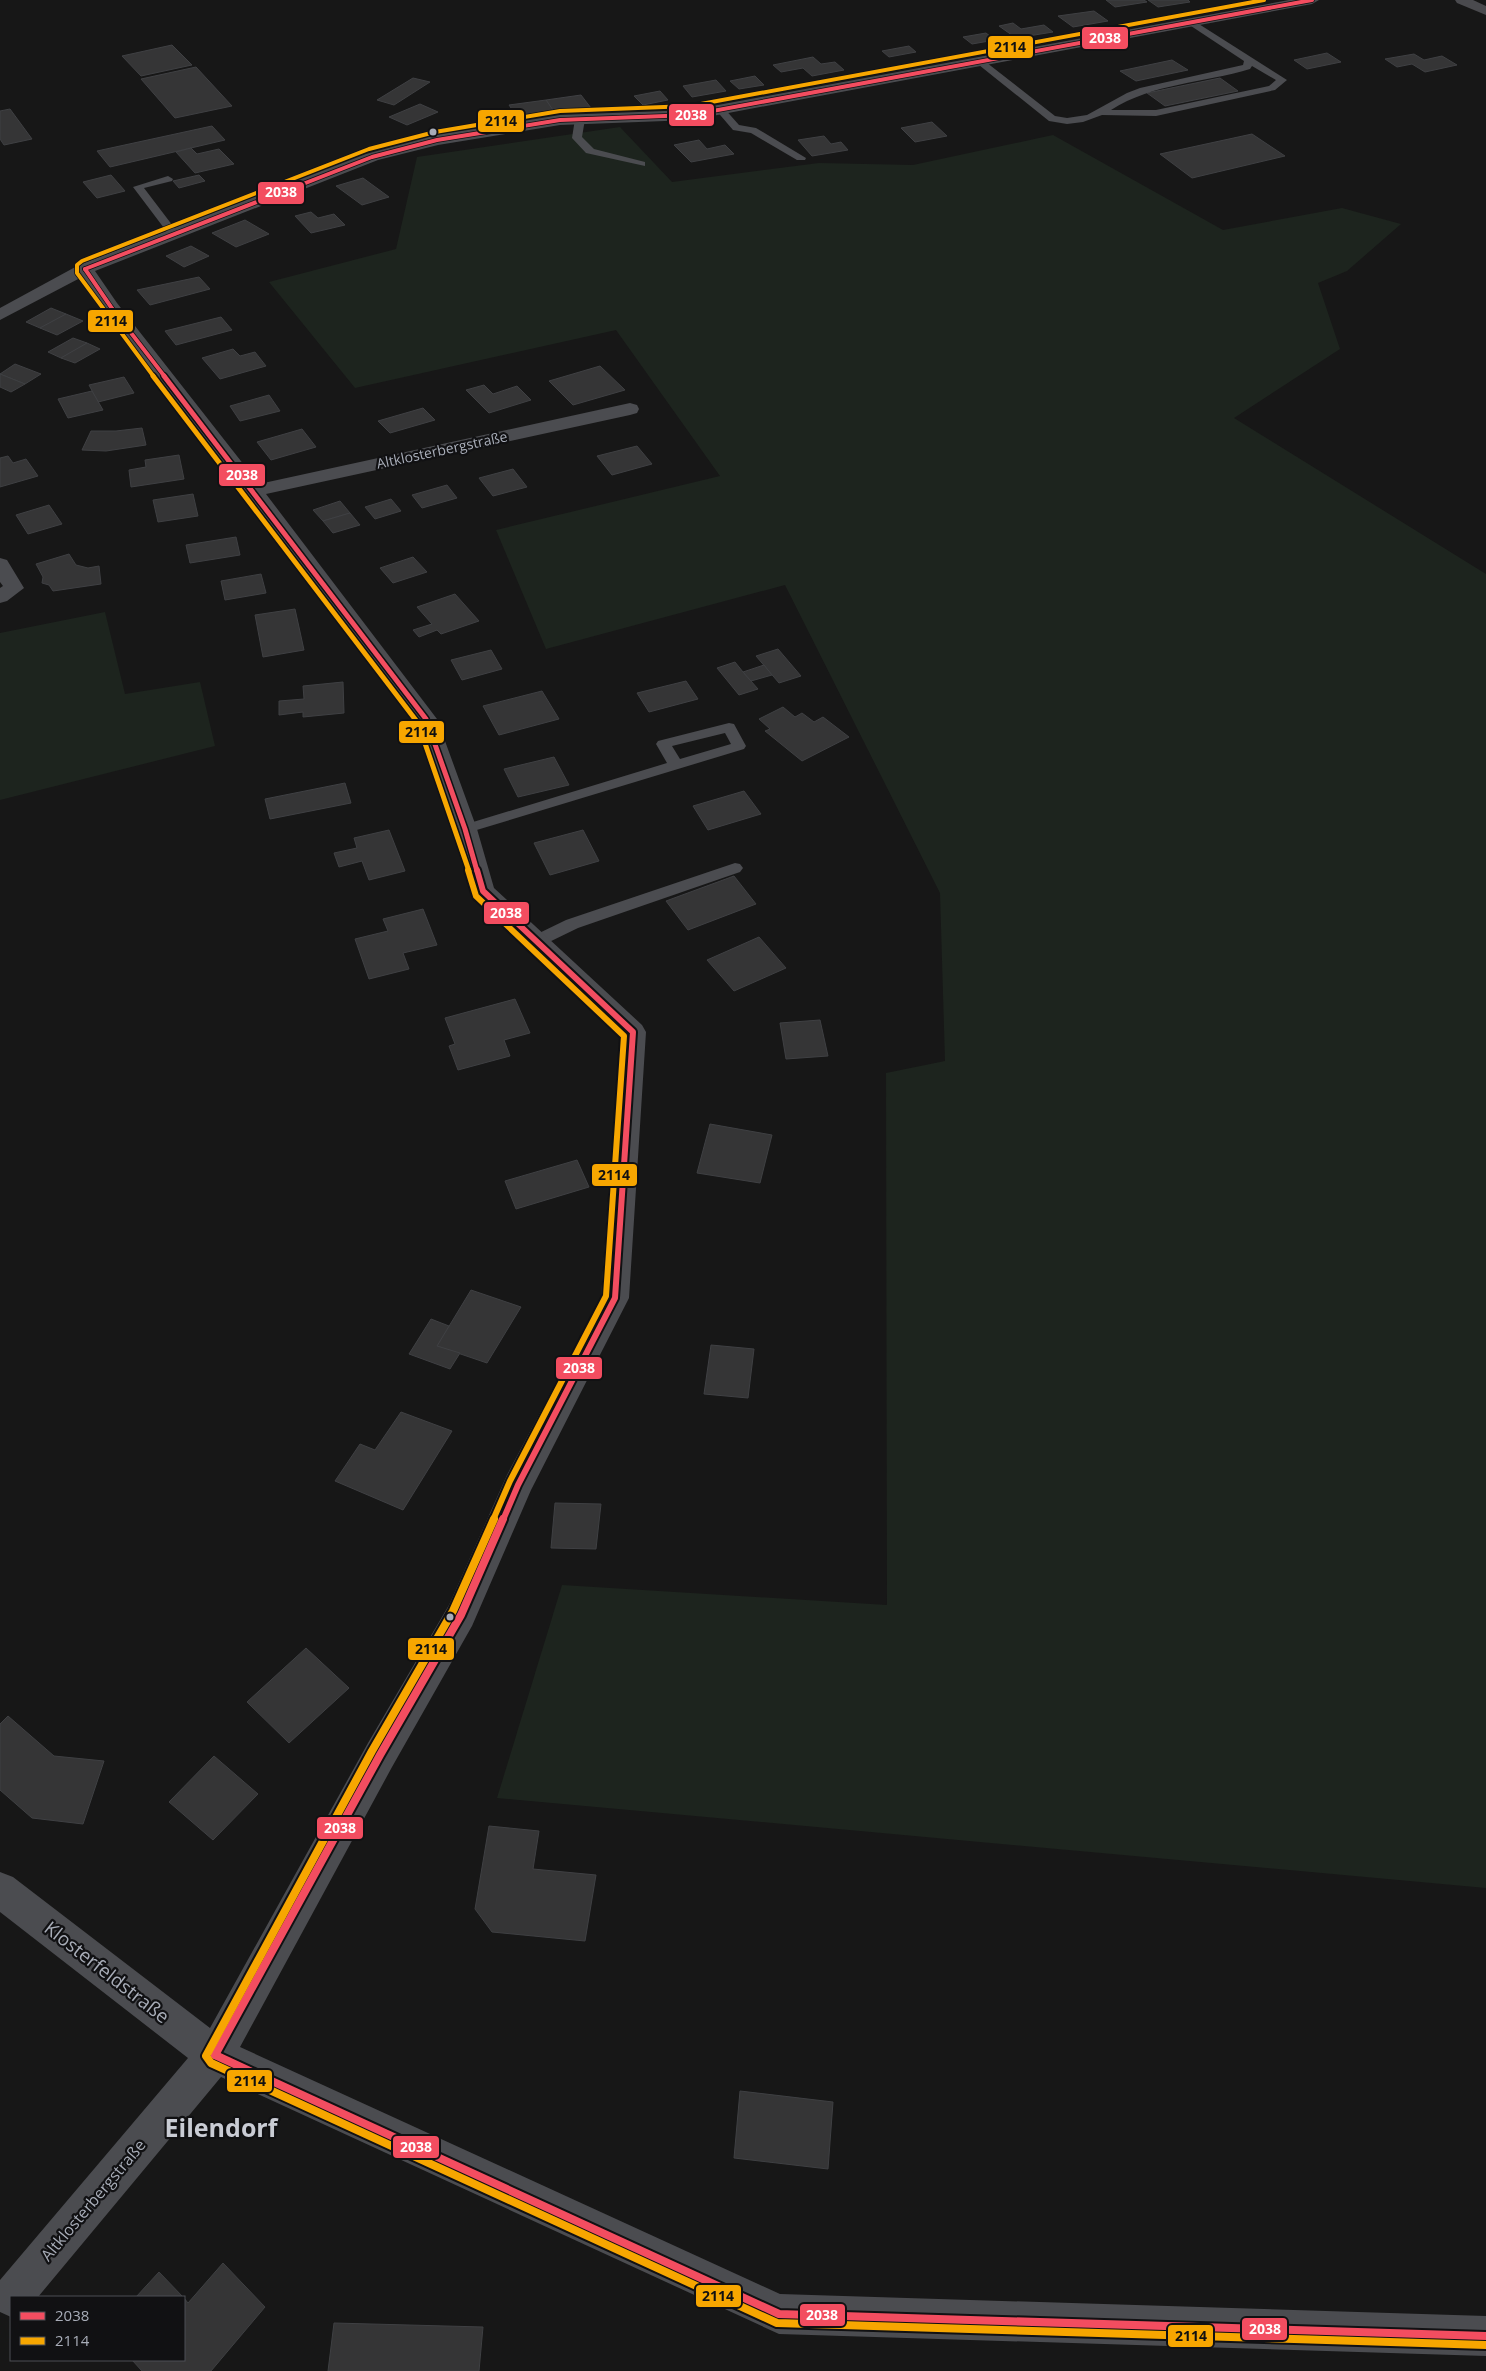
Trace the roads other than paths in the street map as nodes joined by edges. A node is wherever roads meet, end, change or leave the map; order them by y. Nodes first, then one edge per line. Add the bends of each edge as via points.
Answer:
1 (1312, 0) edge
2 (1462, 0) edge
3 (1486, 11) edge
4 (1191, 22) junction
5 (1249, 60) junction
6 (979, 61) junction
7 (720, 109) junction
8 (1102, 112) junction
9 (580, 119) junction
10 (801, 158) dead end
11 (641, 164) dead end
12 (168, 179) dead end
13 (174, 234) junction
14 (85, 269) junction
15 (0, 315) edge
16 (630, 409) dead end
17 (254, 491) junction
18 (0, 564) edge
19 (0, 596) edge
20 (676, 765) dead end
21 (465, 829) junction
22 (734, 868) dead end
23 (537, 941) junction
24 (0, 1890) edge
25 (215, 2054) junction
26 (14, 2296) edge
27 (10, 2300) edge
28 (0, 2312) edge
29 (1486, 2336) edge

1 - 4 street
2 - 3 main road
4 - 5 lane
4 - 6 street
5 - 8 lane via 1247,67 1231,72 1132,94
5 - 8 lane via 1282,80 1272,88 1156,112
6 - 7 street
6 - 8 lane via 1052,119 1079,121
7 - 9 street via 673,116
7 - 10 lane via 736,128 753,130
9 - 11 lane via 577,138 590,151
9 - 13 street via 437,140 372,157
12 - 13 lane via 135,186
13 - 14 street
14 - 15 street
14 - 17 street, Altklosterbergstraße
16 - 17 street, Altklosterbergstraße
17 - 21 street, Altklosterbergstraße via 426,719
18 - 19 street via 14,588
20 - 21 lane
21 - 23 street, Altklosterbergstraße via 484,891
22 - 23 lane via 572,924
23 - 25 street, Altklosterbergstraße via 633,1032 615,1298 518,1485 461,1614
24 - 25 street, Klosterfeldstraße
25 - 26 street, Altklosterbergstraße
25 - 29 street, Klosterfeldstraße via 779,2314
27 - 28 street, Altklosterbergstraße

